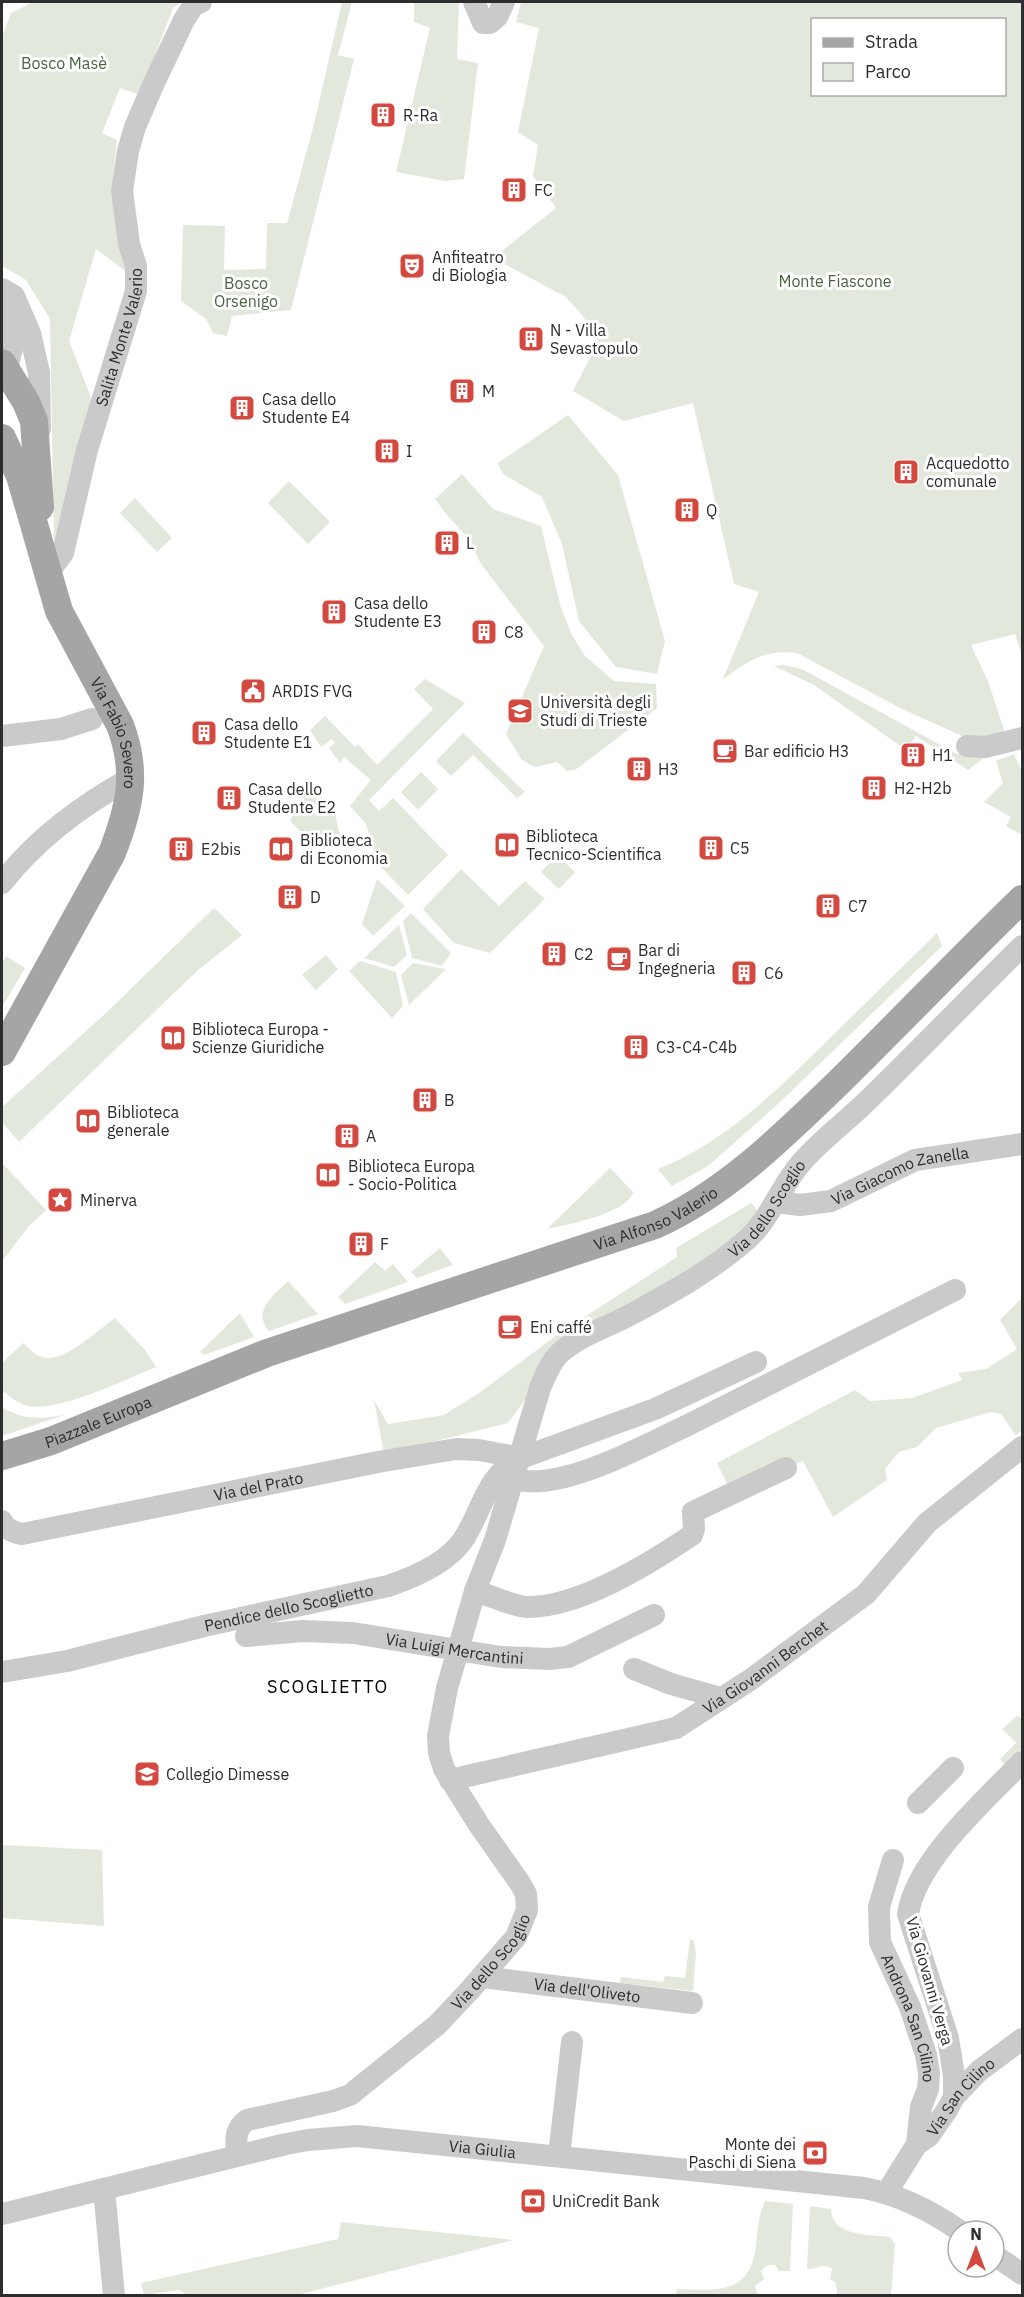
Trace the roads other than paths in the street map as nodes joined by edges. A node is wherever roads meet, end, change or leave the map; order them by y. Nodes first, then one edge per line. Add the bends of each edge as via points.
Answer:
1 (201, 2) edge
2 (474, 2) edge
3 (504, 2) edge
4 (4, 297) edge
5 (2, 327) edge
6 (30, 333) junction
7 (3, 369) edge
8 (2, 421) edge
9 (2, 438) edge
10 (20, 475) edge
11 (47, 574) junction
12 (92, 719) dead end
13 (2, 736) edge
14 (1023, 738) edge
15 (967, 746) dead end
16 (131, 778) junction
17 (2, 883) edge
18 (1023, 899) edge
19 (1023, 946) edge
20 (2, 1052) edge
21 (1023, 1144) edge
22 (777, 1202) junction
23 (955, 1290) dead end
24 (756, 1362) dead end
25 (194, 1382) joint
26 (1023, 1447) edge
27 (2, 1456) edge
28 (521, 1458) junction
29 (786, 1468) dead end
30 (514, 1480) junction
31 (2, 1521) edge
32 (475, 1591) junction
33 (654, 1615) dead end
34 (246, 1636) dead end
35 (459, 1649) junction
36 (634, 1669) dead end
37 (2, 1672) edge
38 (722, 1698) junction
39 (1023, 1762) edge
40 (953, 1768) dead end
41 (450, 1780) junction
42 (918, 1803) dead end
43 (893, 1860) dead end
44 (482, 1977) junction
45 (692, 2003) dead end
46 (1023, 2039) edge
47 (572, 2042) dead end
48 (954, 2097) junction
49 (917, 2144) junction
50 (237, 2155) junction
51 (559, 2156) junction
52 (104, 2189) junction
53 (887, 2192) junction
54 (2, 2214) edge
55 (946, 2222) edge
56 (1006, 2263) edge
57 (1023, 2274) edge
58 (114, 2295) edge

1 - 11 street, Salita Monte Valerio via 183,20 148,95 128,151 122,191 136,266 136,291 87,450 63,553
2 - 3 street via 483,23 497,17
4 - 5 street
4 - 6 street via 14,296
4 - 7 street via 15,334 12,353
6 - 7 street via 24,358 15,367
6 - 10 street via 41,413
7 - 10 main road, Via Fabio Severo via 34,421
8 - 10 main road via 24,438
9 - 10 main road, Via Fabio Severo
10 - 11 main road, Via Fabio Severo
11 - 16 main road, Via Fabio Severo via 58,611 120,724
12 - 13 street via 61,729
14 - 15 street via 985,747
16 - 17 street via 58,825 19,860
16 - 20 main road, Via Fabio Severo via 124,819 112,853
18 - 25 main road, Via Alfonso Valerio via 806,1115 718,1190 688,1210 654,1225 267,1353
19 - 22 street, Via dello Scoglio via 802,1162
21 - 22 street, Via Giacomo Zanella via 915,1160 831,1201 800,1205
22 - 28 street, Via dello Scoglio via 761,1226 724,1258 559,1354 540,1389
23 - 30 street via 641,1447 561,1478
24 - 28 street via 655,1409
25 - 27 main road, Piazzale Europa via 51,1441
26 - 38 street, Via Giovanni Berchet via 927,1523 866,1594
28 - 30 street, Via dello Scoglio
28 - 31 street, Via del Prato via 456,1449 22,1534
28 - 37 street, Pendice dello Scoglietto via 506,1465 494,1478 462,1542 442,1560 402,1582 68,1661
29 - 32 street via 693,1512 692,1535 654,1560 593,1590 556,1604 526,1607
30 - 32 street, Via dello Scoglio
32 - 35 street, Via dello Scoglio
33 - 35 street, Via Luigi Mercantini via 568,1657 501,1657
34 - 35 street, Via Luigi Mercantini via 354,1633
35 - 41 street, Via dello Scoglio via 438,1736 439,1753
36 - 38 street
38 - 41 street, Via Giovanni Berchet via 676,1728
39 - 48 street, Via Giovanni Verga via 932,1861 910,1899 908,1914 951,2055
40 - 42 street
41 - 44 street, Via dello Scoglio via 526,1894 527,1910 516,1937
43 - 49 street, Androna San Cilino via 879,1907 880,1942 910,2007 926,2055 928,2089 921,2107
44 - 45 street, Via dell'Oliveto
44 - 50 street, Via dello Scoglio via 436,2025 350,2095 240,2125
46 - 48 street, Via San Cilino via 979,2071
47 - 51 street
48 - 49 street, Via San Cilino via 929,2136
49 - 53 street, Via San Cilino
50 - 51 street, Via Giulia via 309,2139 357,2136
50 - 52 street, Via Giulia
51 - 53 street, Via Giulia
52 - 54 street, Via Giulia
52 - 58 street
53 - 55 street, Via Giulia
56 - 57 street

